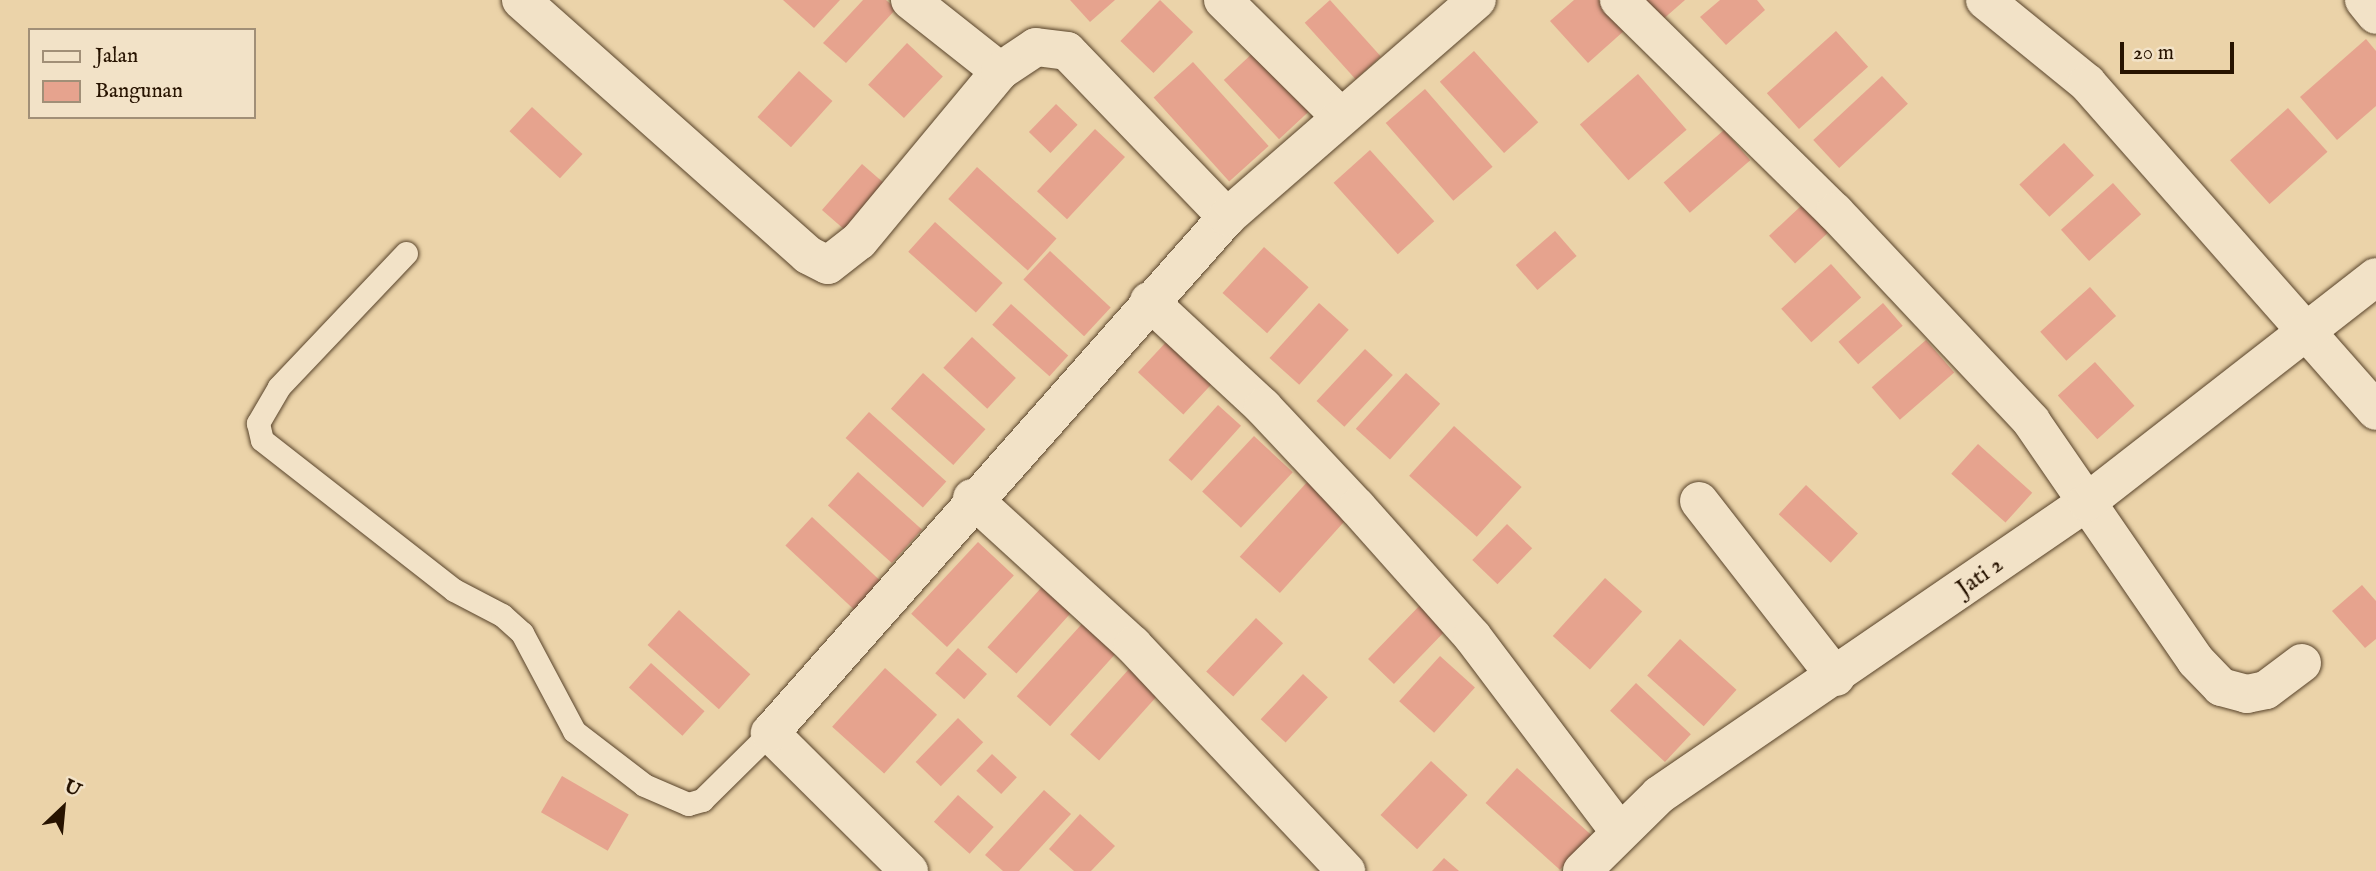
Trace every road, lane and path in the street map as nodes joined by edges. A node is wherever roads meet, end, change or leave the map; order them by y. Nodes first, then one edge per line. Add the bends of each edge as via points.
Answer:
1 (521, 0) edge
2 (910, 0) edge
3 (1223, 0) edge
4 (1477, 0) edge
5 (1619, 0) edge
6 (1985, 0) edge
7 (2364, 0) edge
8 (2376, 15) edge
9 (1000, 71) junction
10 (1339, 114) junction
11 (1227, 217) junction
12 (406, 253) dead end
13 (2376, 277) edge
14 (1149, 301) junction
15 (2311, 332) junction
16 (2376, 411) edge
17 (972, 498) junction
18 (1699, 501) dead end
19 (2087, 502) junction
20 (2302, 663) dead end
21 (1836, 677) junction
22 (770, 733) junction
23 (1618, 830) junction
24 (909, 871) edge
25 (1346, 871) edge
26 (1582, 871) edge

1 - 9 street via 808,255 828,265 859,241
2 - 9 street
3 - 10 street
4 - 10 street
5 - 19 street via 1835,212 1980,365 2031,421
6 - 15 street via 2087,83
7 - 8 street
9 - 11 street via 1037,47 1067,51
10 - 11 street
11 - 14 street
12 - 22 lane via 279,387 258,424 262,440 454,590 502,615 522,633 574,731 644,785 688,804 702,800
13 - 15 street, Jati 2
14 - 17 street
14 - 23 street via 1263,407 1472,636
15 - 16 street
15 - 19 street, Jati 2
17 - 22 street
17 - 25 street via 1133,645
18 - 21 street
19 - 20 street via 2196,661 2221,687 2247,694 2266,690
19 - 21 street, Jati 2
21 - 23 street, Jati 2 via 1659,795
22 - 24 street
23 - 26 street, Jati 2

